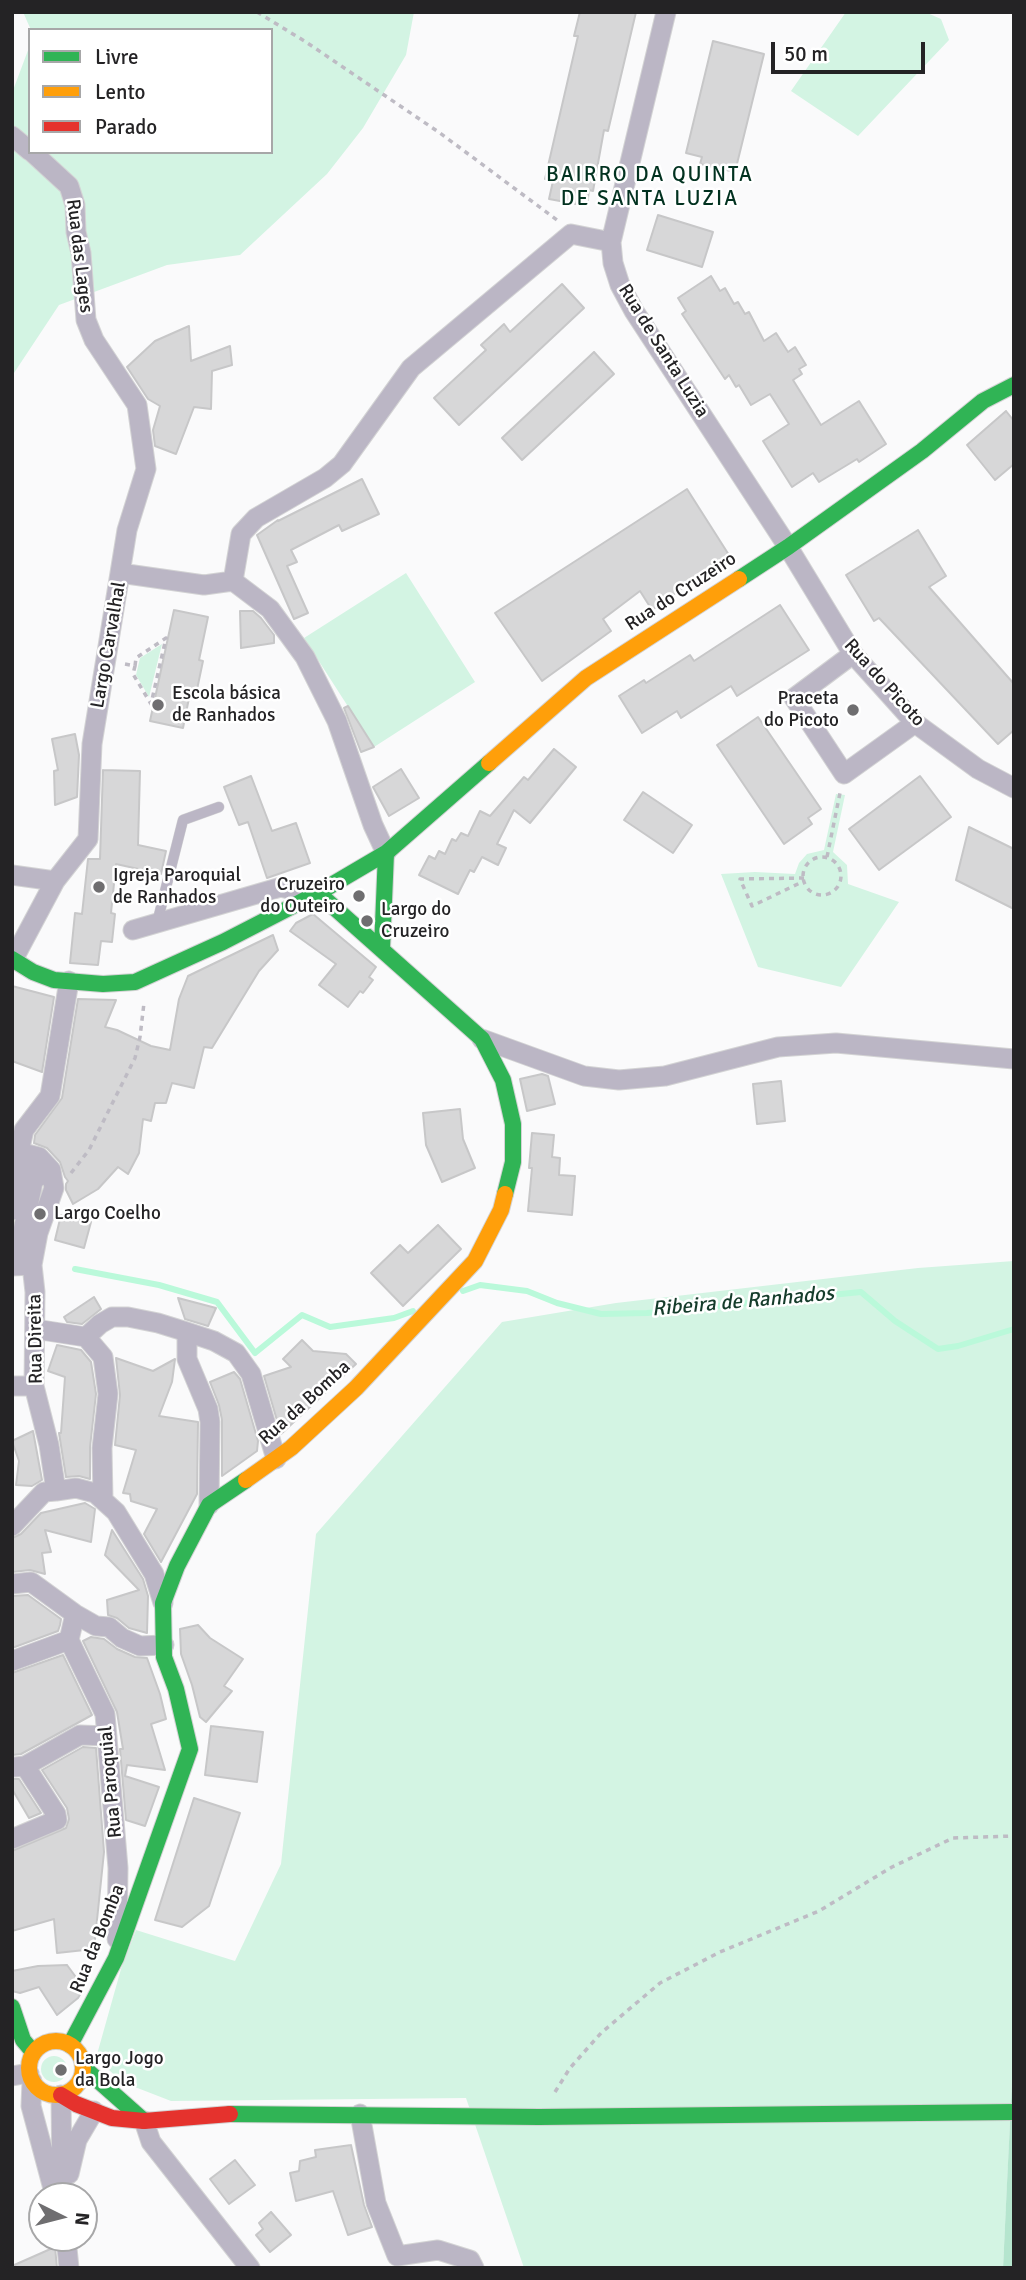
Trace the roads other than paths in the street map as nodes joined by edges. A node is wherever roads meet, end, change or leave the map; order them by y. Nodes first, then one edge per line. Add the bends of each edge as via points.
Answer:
1 (666, 12) edge
2 (12, 136) edge
3 (28, 149) edge
4 (34, 154) edge
5 (611, 242) junction
6 (1014, 385) edge
7 (788, 547) junction
8 (120, 573) junction
9 (233, 581) junction
10 (853, 654) junction
11 (915, 723) junction
12 (1014, 788) edge
13 (219, 807) dead end
14 (386, 853) junction
15 (12, 875) edge
16 (55, 881) junction
17 (311, 896) junction
18 (157, 923) junction
19 (132, 930) dead end
20 (382, 949) junction
21 (13, 958) edge
22 (69, 981) junction
23 (482, 1039) junction
24 (1014, 1059) edge
25 (16, 1155) edge
26 (12, 1210) edge
27 (12, 1249) edge
28 (22, 1266) edge
29 (35, 1329) junction
30 (187, 1332) junction
31 (86, 1336) junction
32 (12, 1386) edge
33 (34, 1386) junction
34 (275, 1459) junction
35 (56, 1491) junction
36 (103, 1500) junction
37 (209, 1505) junction
38 (12, 1526) edge
39 (12, 1584) edge
40 (163, 1603) junction
41 (75, 1614) junction
42 (69, 1640) junction
43 (164, 1645) junction
44 (12, 1661) edge
45 (107, 1736) junction
46 (19, 1767) edge
47 (12, 1839) edge
48 (116, 1958) junction
49 (12, 2007) edge
50 (70, 2045) junction
51 (33, 2052) junction
52 (83, 2067) junction
53 (24, 2077) edge
54 (61, 2095) junction
55 (94, 2111) junction
56 (1014, 2112) edge
57 (360, 2114) junction
58 (144, 2121) junction
59 (51, 2182) edge
60 (62, 2182) edge
61 (66, 2182) edge
62 (250, 2268) edge
63 (474, 2268) edge

1 - 5 street, Rua de Santa Luzia
2 - 3 street, Rua das Lages
4 - 8 street, Rua das Lages via 69,186 75,205 86,320 137,405 146,469 127,530
5 - 7 street, Rua de Santa Luzia via 620,285 634,311
5 - 9 street via 571,234 411,368 342,464 256,518 241,534
6 - 7 street, Rua do Cruzeiro via 983,401
7 - 10 street, Rua do Picoto
7 - 14 street, Rua do Cruzeiro via 586,678
8 - 9 street, Largo Carvalhal via 204,585
8 - 16 street, Largo Carvalhal via 92,744 88,839
9 - 14 street via 270,609 305,657 337,721
10 - 11 street, Rua do Picoto
10 - 11 street via 794,698 844,774
11 - 12 street, Rua do Picoto via 978,769
13 - 18 lane via 183,820
14 - 17 street, Rua do Cruzeiro
14 - 20 street
15 - 16 street
16 - 21 street, Largo Carvalhal
17 - 18 street via 281,887
17 - 20 street, Rua da Bomba
17 - 22 street, Rua do Cruzeiro via 142,980
18 - 19 street
20 - 23 street, Rua da Bomba
21 - 22 street, Rua do Cruzeiro via 40,975
22 - 25 street via 50,1096 24,1129
23 - 24 street via 584,1076 619,1080 665,1076 778,1047 836,1043
23 - 34 street, Rua da Bomba via 503,1080 513,1124 513,1162 501,1210 475,1261 356,1388
25 - 28 street, Rua Direita via 38,1157 51,1170 54,1188
26 - 27 street via 20,1159 41,1163 19,1250
28 - 29 street, Rua Direita via 35,1292
29 - 31 street
29 - 33 street, Rua Direita
30 - 31 street via 112,1317
30 - 34 street via 236,1353 251,1374
30 - 37 street via 187,1359 210,1422
31 - 36 street via 103,1357 108,1394
32 - 33 street
33 - 35 street, Rua Direita
34 - 37 street, Rua da Bomba
35 - 36 street via 76,1488
35 - 38 street via 44,1492
36 - 40 street via 116,1512 154,1574
37 - 40 street, Rua da Bomba
39 - 41 street via 31,1582
40 - 43 street, Rua da Bomba
41 - 42 street
41 - 43 street via 140,1646
42 - 44 street
42 - 45 street, Rua Paroquial via 105,1714
43 - 48 street, Rua da Bomba via 190,1749
45 - 46 street via 80,1735
45 - 48 street, Rua Paroquial via 118,1868
46 - 47 street via 57,1820
48 - 50 street, Rua da Bomba
49 - 51 street via 23,2040
50 - 51 street via 46,2042
50 - 52 street
51 - 53 street
52 - 54 street via 77,2085
52 - 58 street
53 - 54 street via 47,2094
53 - 59 street
54 - 55 street
54 - 60 street
55 - 58 street
55 - 61 street via 77,2140
56 - 57 street via 539,2117
57 - 58 street via 229,2114
57 - 63 street via 376,2203 397,2256 438,2250 470,2260
58 - 62 street via 151,2142

